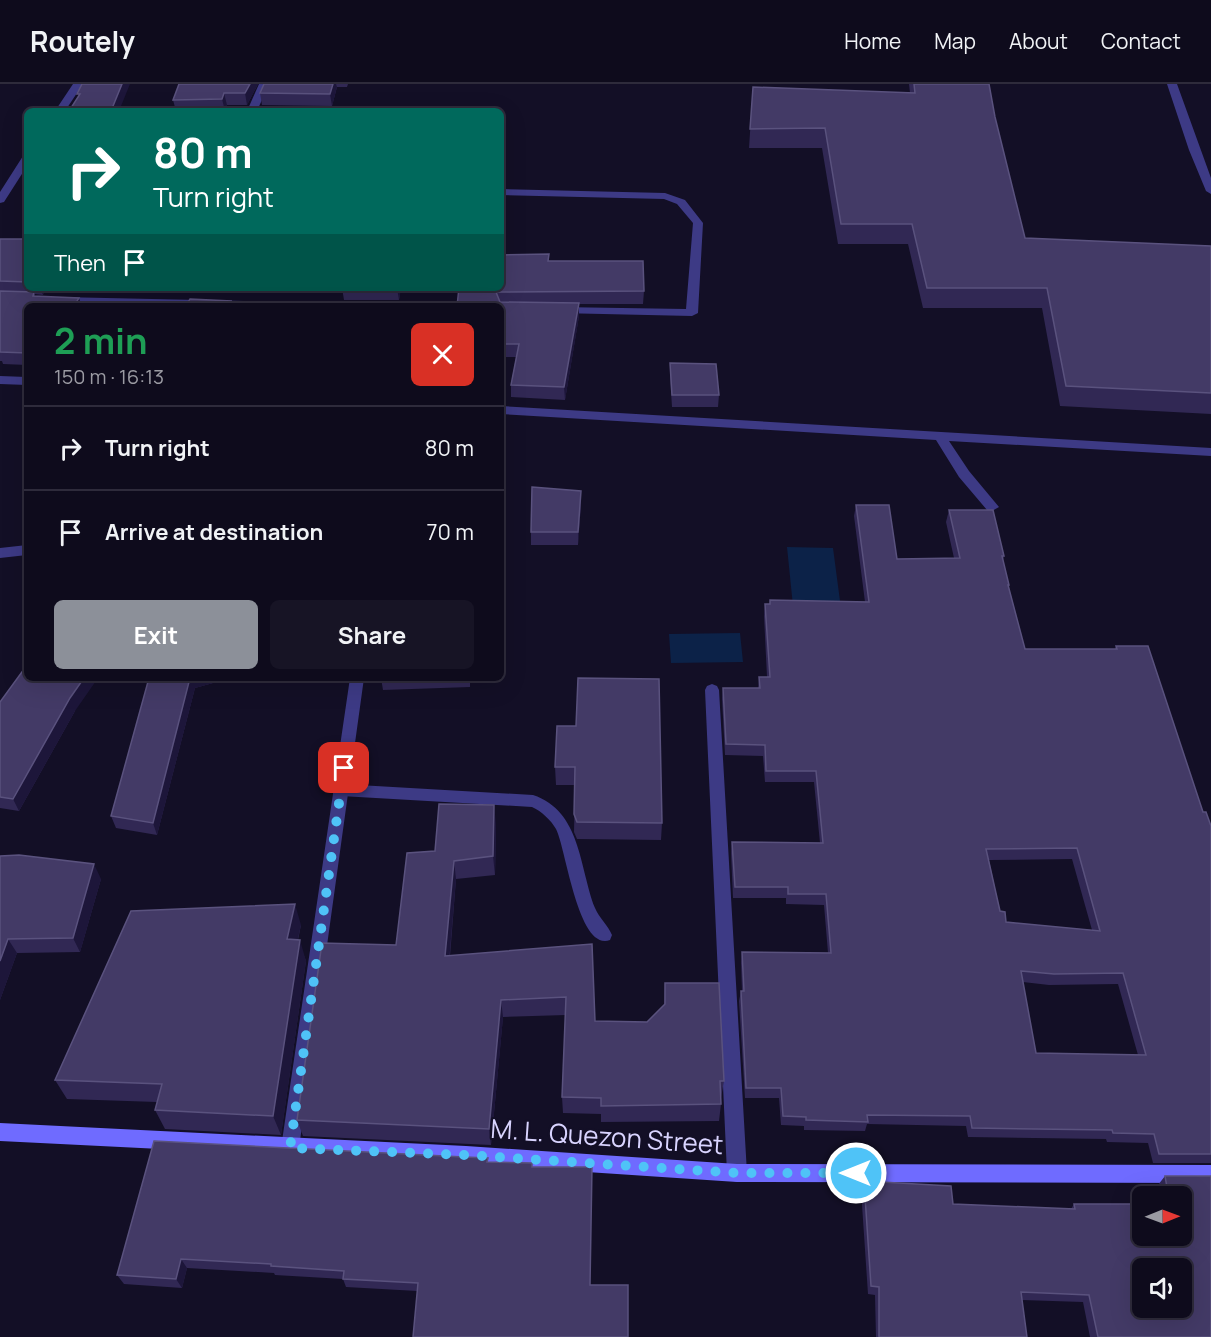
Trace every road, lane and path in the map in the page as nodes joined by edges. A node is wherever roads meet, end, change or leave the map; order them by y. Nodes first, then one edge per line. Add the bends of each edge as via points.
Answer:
1 (78, 84) edge
2 (264, 84) edge
3 (1172, 84) edge
4 (62, 108) edge
5 (253, 108) edge
6 (24, 162) edge
7 (11, 182) junction
8 (24, 182) edge
9 (1211, 191) edge
10 (504, 192) edge
11 (0, 200) edge
12 (47, 300) edge
13 (193, 303) edge
14 (549, 310) edge
15 (0, 380) edge
16 (24, 381) edge
17 (504, 410) edge
18 (940, 436) junction
19 (1211, 452) edge
20 (992, 507) edge
21 (24, 550) edge
22 (0, 553) edge
23 (357, 681) edge
24 (712, 690) dead end
25 (341, 790) junction
26 (604, 935) dead end
27 (0, 1132) edge
28 (290, 1148) junction
29 (737, 1173) junction
30 (1211, 1174) edge

1 - 4 street
2 - 5 street
3 - 9 street
6 - 7 street
7 - 8 street
7 - 11 street
10 - 14 street via 665,196 681,202 698,223 692,313
12 - 13 street
15 - 16 street
17 - 18 street
18 - 19 street
18 - 20 street via 964,474
21 - 22 street
23 - 25 street
24 - 29 street
25 - 26 street via 533,801 545,806 563,826 587,909
25 - 28 street
27 - 28 main road, M. L. Quezon Street
28 - 29 main road, M. L. Quezon Street
29 - 30 main road, M. L. Quezon Street

